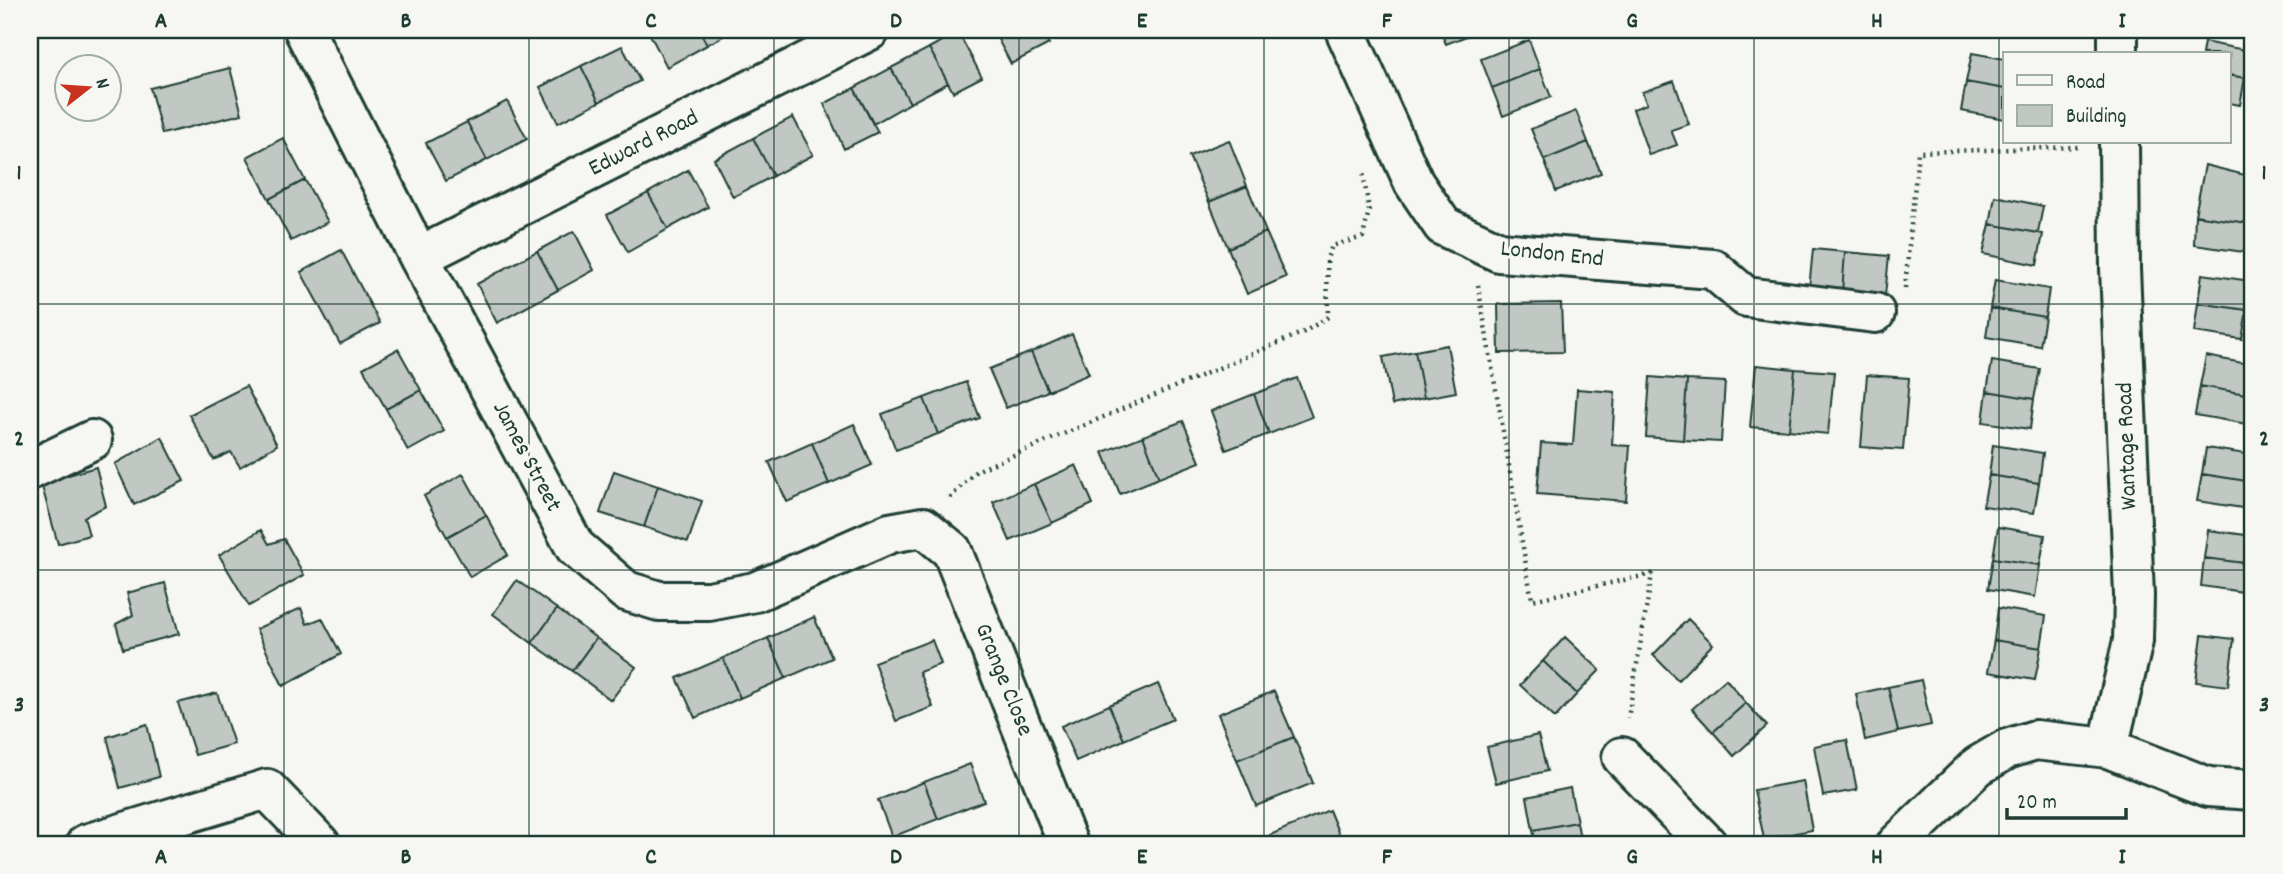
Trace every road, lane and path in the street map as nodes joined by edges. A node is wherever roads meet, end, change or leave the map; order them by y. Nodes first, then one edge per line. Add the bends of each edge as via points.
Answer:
1 (304, 30) edge
2 (870, 30) edge
3 (1345, 30) edge
4 (2118, 30) edge
5 (2118, 52) edge
6 (2119, 144) edge
7 (1363, 170) dead end
8 (1470, 239) junction
9 (419, 257) junction
10 (1875, 313) joint
11 (92, 440) dead end
12 (30, 470) edge
13 (923, 527) junction
14 (2108, 748) junction
15 (1622, 757) joint
16 (2253, 790) edge
17 (86, 844) edge
18 (320, 844) edge
19 (1069, 844) edge
20 (1707, 844) edge
21 (1897, 844) edge

1 - 9 street, James Street
2 - 9 street, Edward Road
3 - 8 street, London End via 1414,183 1443,226
4 - 5 street
6 - 10 path via 1918,152 1903,309
6 - 14 street, Wantage Road via 2134,596 2133,641
7 - 13 path via 1369,210 1363,237 1332,246 1327,258 1328,317 1304,332 976,471
8 - 10 street, London End via 1499,252 1713,269 1746,297
8 - 15 path via 1532,600 1653,574
9 - 13 street, James Street via 575,547 626,590 659,601 709,601 755,592 890,533
11 - 12 street
13 - 19 street, Grange Close via 952,551
14 - 16 street via 2208,788
14 - 21 street via 2035,740 2007,749 1978,766
15 - 20 street
17 - 18 street via 267,789

